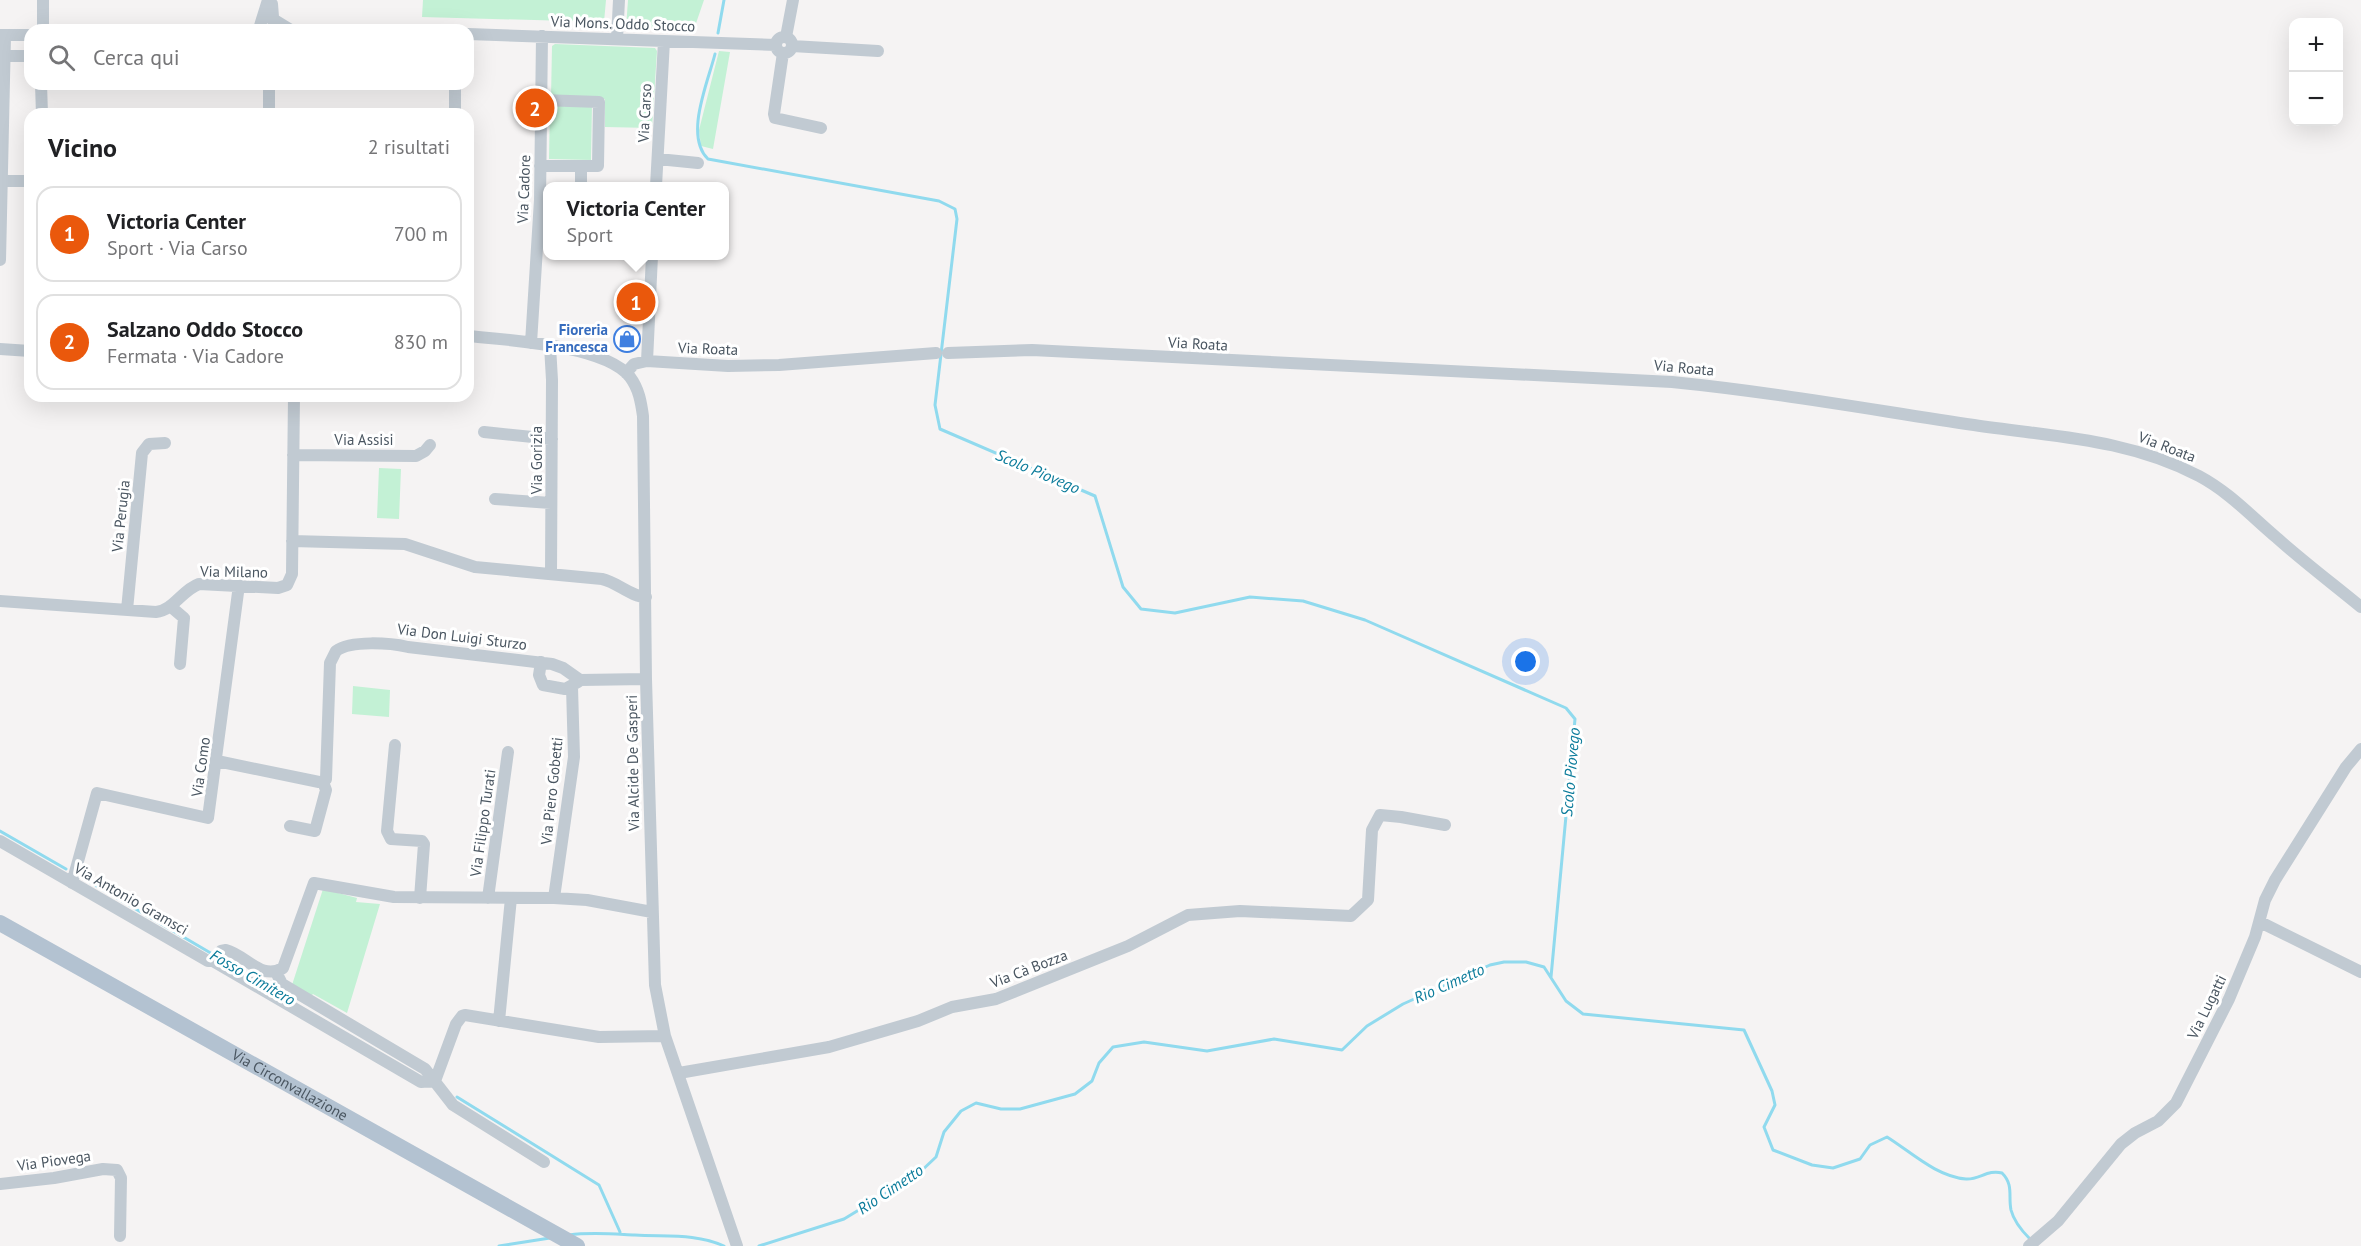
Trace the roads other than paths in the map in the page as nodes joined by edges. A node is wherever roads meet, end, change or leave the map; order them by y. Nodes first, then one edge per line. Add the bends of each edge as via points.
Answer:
1 (44, 0) edge
2 (270, 0) edge
3 (620, 0) edge
4 (793, 0) edge
5 (43, 24) edge
6 (261, 24) edge
7 (279, 24) edge
8 (474, 34) edge
9 (3, 35) edge
10 (24, 35) edge
11 (542, 36) junction
12 (617, 39) junction
13 (664, 41) junction
14 (784, 45) junction
15 (878, 51) dead end
16 (3, 56) junction
17 (24, 56) edge
18 (41, 90) edge
19 (269, 90) edge
20 (455, 90) edge
21 (541, 100) junction
22 (42, 108) edge
23 (269, 108) edge
24 (454, 108) edge
25 (821, 128) dead end
26 (658, 159) junction
27 (698, 163) dead end
28 (540, 166) junction
29 (581, 166) junction
30 (3, 181) junction
31 (24, 181) edge
32 (581, 182) edge
33 (656, 182) edge
34 (543, 198) edge
35 (543, 218) edge
36 (1, 220) edge
37 (0, 260) edge
38 (652, 260) edge
39 (474, 337) edge
40 (531, 343) junction
41 (550, 346) junction
42 (0, 349) edge
43 (24, 351) edge
44 (647, 361) junction
45 (626, 373) junction
46 (294, 402) edge
47 (484, 432) dead end
48 (552, 439) junction
49 (165, 443) dead end
50 (430, 446) dead end
51 (293, 455) junction
52 (495, 499) dead end
53 (551, 503) junction
54 (292, 541) junction
55 (551, 574) junction
56 (239, 585) junction
57 (646, 597) junction
58 (0, 601) edge
59 (170, 606) junction
60 (2361, 608) edge
61 (127, 610) junction
62 (540, 662) junction
63 (180, 664) dead end
64 (646, 679) junction
65 (576, 683) junction
66 (395, 745) dead end
67 (2361, 749) edge
68 (508, 752) dead end
69 (217, 761) junction
70 (323, 782) junction
71 (1445, 825) dead end
72 (290, 826) dead end
73 (0, 841) edge
74 (72, 883) junction
75 (420, 898) junction
76 (488, 898) junction
77 (511, 898) junction
78 (554, 898) junction
79 (652, 912) junction
80 (2260, 922) junction
81 (0, 923) edge
82 (217, 957) junction
83 (276, 972) junction
84 (2361, 972) edge
85 (499, 1021) junction
86 (665, 1036) junction
87 (680, 1073) junction
88 (435, 1081) junction
89 (544, 1162) dead end
90 (0, 1184) edge
91 (120, 1236) dead end
92 (2034, 1242) edge
93 (572, 1243) edge
94 (737, 1246) edge

1 - 5 street
2 - 6 street
2 - 7 street
3 - 12 street
4 - 14 street
8 - 11 street, Via Mons. Oddo Stocco
9 - 10 street
9 - 16 street
11 - 12 street, Via Mons. Oddo Stocco
11 - 21 street, Via Cadore
12 - 13 street, Via Mons. Oddo Stocco
13 - 14 street, Via Mons. Oddo Stocco
13 - 26 street, Via Carso
14 - 15 street, Via Mons. Oddo Stocco
14 - 25 street via 774,116
16 - 17 street
16 - 30 street
18 - 22 street
19 - 23 street
20 - 24 street
21 - 28 street, Via Cadore
21 - 29 street via 599,102 598,166
26 - 27 street
26 - 33 street, Via Carso
28 - 29 street
28 - 34 street, Via Cadore
29 - 32 street
30 - 31 street
30 - 36 street
35 - 40 street, Via Cadore
36 - 37 street
38 - 44 street
39 - 40 street
40 - 41 street
41 - 45 street via 603,359
41 - 48 street, Via Gorizia
42 - 43 street
44 - 45 street via 634,364
44 - 60 street, Via Roata via 779,365 1032,350 1649,380 1772,393 2100,442 2159,458 2235,499
45 - 57 street, Via Alcide De Gasperi via 639,393 643,416
46 - 51 street, Via Milano
47 - 48 street
48 - 53 street, Via Gorizia
49 - 61 street, Via Perugia via 149,444 142,453
50 - 51 street, Via Assisi via 416,456
51 - 54 street, Via Milano
52 - 53 street
53 - 55 street, Via Gorizia
54 - 55 street via 405,544 475,567
54 - 56 street, Via Milano via 292,574 287,585
55 - 57 street via 609,581
56 - 59 street, Via Milano via 199,584
56 - 69 street, Via Como
57 - 64 street, Via Alcide De Gasperi
58 - 61 street
59 - 61 street via 156,612
59 - 63 street via 184,618
62 - 65 street, Via Don Luigi Sturzo via 558,665
62 - 65 street, Via Don Luigi Sturzo via 543,685 560,689
62 - 70 street, Via Don Luigi Sturzo via 390,643 339,648 330,663 327,776
64 - 65 street, Via Don Luigi Sturzo
64 - 79 street, Via Alcide De Gasperi
65 - 78 street, Via Piero Gobetti via 574,757
66 - 75 street via 387,831 391,839 424,844
67 - 80 street, Via Lugatti via 2275,880
68 - 76 street, Via Filippo Turati
69 - 70 street
69 - 74 street, Via Como via 208,818 96,793
70 - 72 street via 326,790 315,831
71 - 87 street, Via Cà Bozza via 1380,815 1372,830 1368,900 1351,916 1240,911 1188,915 1128,946 996,999 952,1007 829,1047
73 - 74 street, Via Antonio Gramsci
74 - 82 street, Via Antonio Gramsci via 208,961
75 - 76 street, Via Filippo Turati
75 - 83 street, Via Filippo Turati via 369,894 314,883 283,969
76 - 77 street, Via Filippo Turati
77 - 78 street, Via Filippo Turati
77 - 85 street
78 - 79 street, Via Filippo Turati
79 - 86 street, Via Alcide De Gasperi via 655,985
80 - 84 street
80 - 92 street, Via Lugatti via 2229,999 2176,1103 2158,1121 2121,1144 2067,1210
81 - 93 main road, Via Circonvallazione
82 - 83 street via 230,950 262,971
82 - 88 street, Via Antonio Gramsci via 421,1082
83 - 88 street via 282,984 425,1069
85 - 86 street via 599,1037
85 - 88 street via 462,1016
86 - 87 street, Via Alcide De Gasperi
87 - 94 street, Via Alcide De Gasperi
88 - 89 street via 453,1105
90 - 91 street, Via Piovega via 117,1170 121,1178

